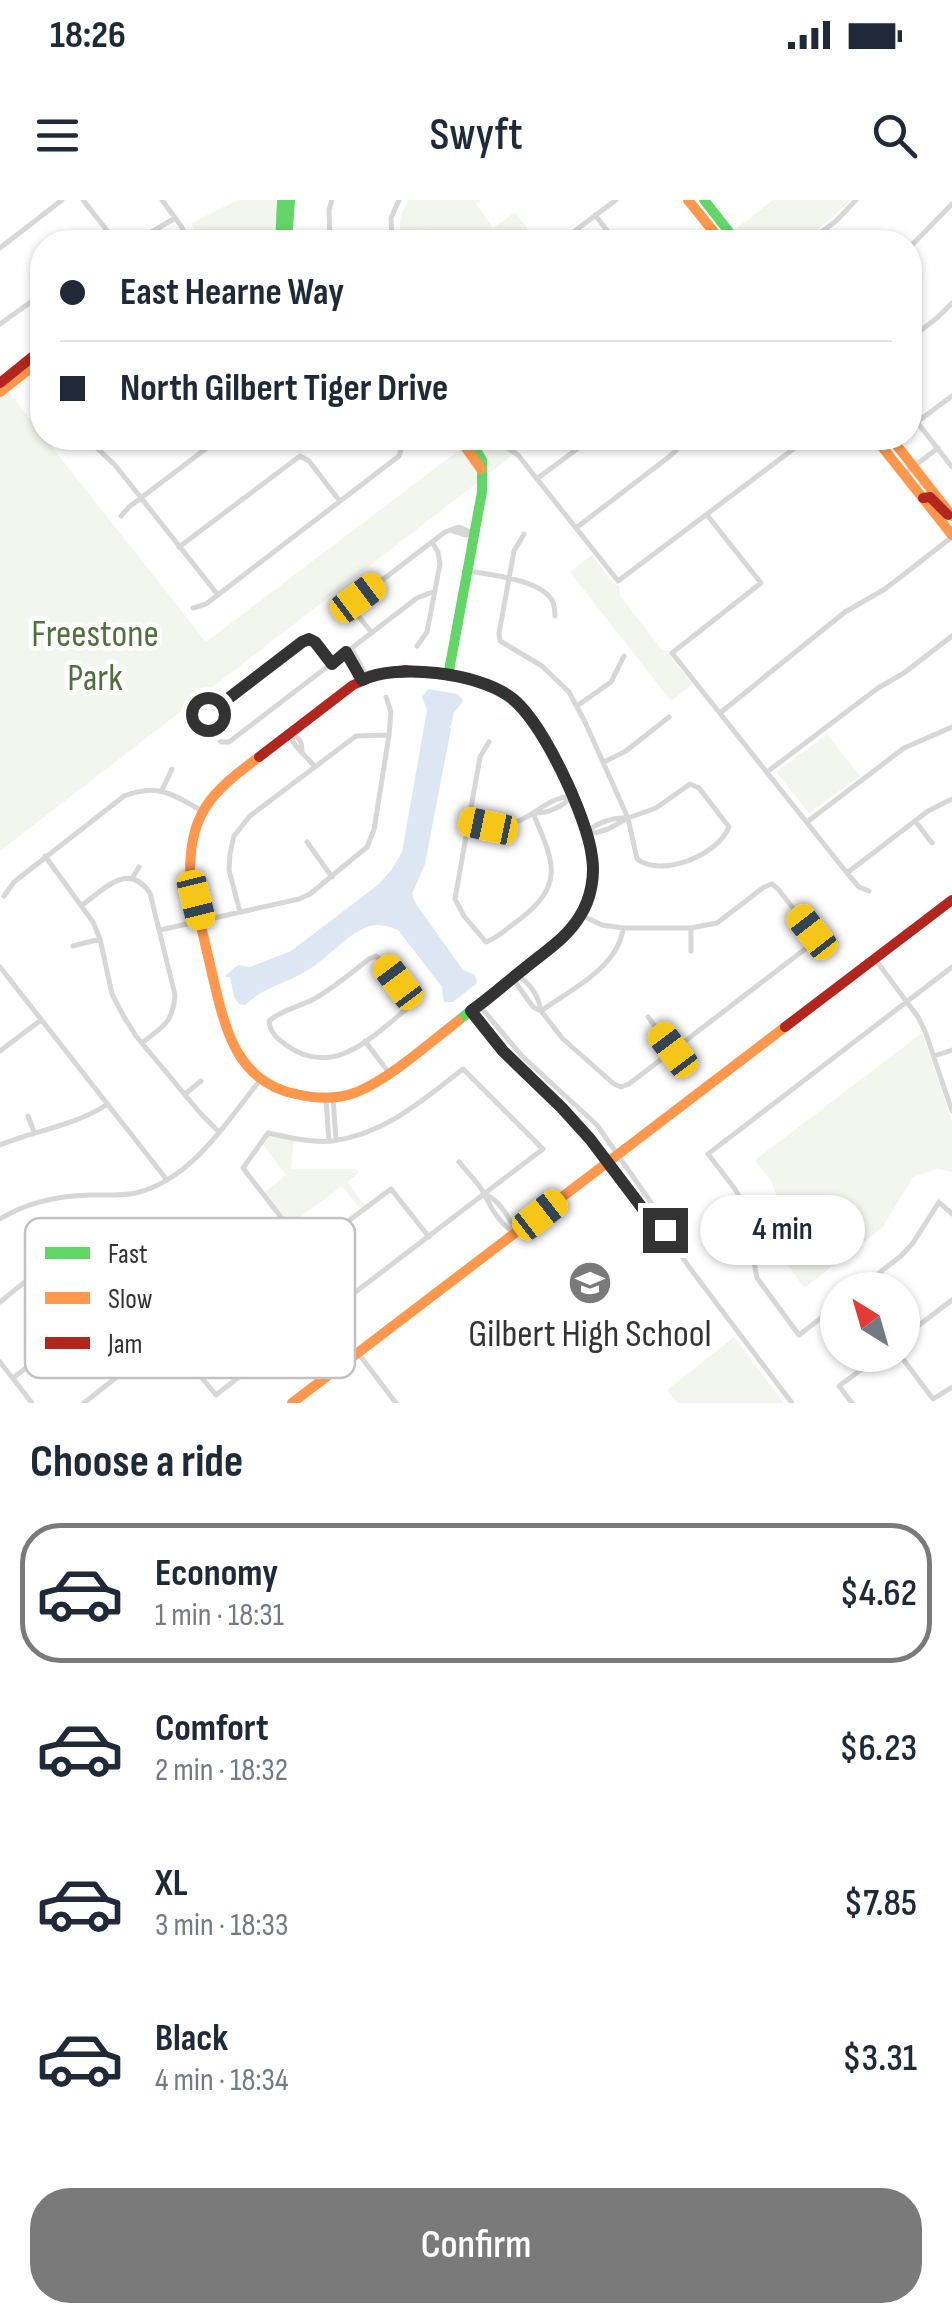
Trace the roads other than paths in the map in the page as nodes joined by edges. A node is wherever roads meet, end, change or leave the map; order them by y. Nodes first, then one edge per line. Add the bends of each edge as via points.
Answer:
1 (62, 200) edge
2 (83, 200) edge
3 (162, 200) edge
4 (282, 200) edge
5 (290, 200) edge
6 (332, 200) edge
7 (399, 200) edge
8 (616, 200) edge
9 (688, 200) edge
10 (704, 200) edge
11 (856, 200) edge
12 (952, 204) edge
13 (596, 216) junction
14 (175, 218) junction
15 (107, 230) edge
16 (159, 230) edge
17 (182, 230) edge
18 (281, 230) edge
19 (289, 230) edge
20 (330, 230) edge
21 (391, 230) edge
22 (577, 230) edge
23 (607, 230) edge
24 (712, 230) edge
25 (728, 230) edge
26 (825, 230) edge
27 (922, 234) edge
28 (0, 248) edge
29 (952, 302) edge
30 (30, 303) edge
31 (0, 324) edge
32 (922, 330) edge
33 (30, 361) edge
34 (30, 366) edge
35 (2, 386) edge
36 (952, 396) edge
37 (922, 419) edge
38 (922, 427) edge
39 (938, 448) junction
40 (100, 450) edge
41 (198, 450) edge
42 (402, 450) edge
43 (470, 450) edge
44 (511, 450) edge
45 (576, 450) edge
46 (676, 450) edge
47 (792, 450) edge
48 (888, 450) edge
49 (898, 450) edge
50 (952, 467) edge
51 (909, 470) junction
52 (537, 479) junction
53 (141, 498) junction
54 (923, 498) junction
55 (340, 502) junction
56 (708, 515) junction
57 (121, 516) dead end
58 (952, 517) edge
59 (576, 528) junction
60 (475, 534) junction
61 (524, 534) dead end
62 (952, 536) edge
63 (432, 542) junction
64 (179, 547) junction
65 (468, 571) junction
66 (509, 578) junction
67 (435, 592) junction
68 (218, 595) junction
69 (193, 608) dead end
70 (555, 616) dead end
71 (372, 633) junction
72 (952, 636) edge
73 (417, 646) dead end
74 (349, 650) junction
75 (624, 656) dead end
76 (332, 664) junction
77 (448, 676) junction
78 (364, 679) junction
79 (386, 697) dead end
80 (578, 706) junction
81 (720, 713) junction
82 (669, 717) dead end
83 (950, 728) edge
84 (290, 734) junction
85 (389, 736) junction
86 (952, 736) edge
87 (490, 742) dead end
88 (604, 762) junction
89 (314, 766) junction
90 (172, 769) dead end
91 (767, 772) junction
92 (162, 790) junction
93 (572, 796) junction
94 (952, 799) edge
95 (202, 811) junction
96 (532, 813) junction
97 (628, 818) junction
98 (467, 821) junction
99 (915, 821) junction
100 (807, 822) junction
101 (587, 832) junction
102 (307, 842) dead end
103 (932, 843) dead end
104 (46, 856) junction
105 (139, 867) dead end
106 (847, 872) junction
107 (332, 876) junction
108 (133, 877) junction
109 (869, 891) dead end
110 (4, 896) dead end
111 (952, 900) edge
112 (82, 905) junction
113 (240, 912) junction
114 (581, 915) junction
115 (200, 920) junction
116 (624, 928) junction
117 (691, 928) junction
118 (160, 930) junction
119 (100, 939) junction
120 (73, 946) dead end
121 (691, 951) dead end
122 (875, 959) junction
123 (952, 967) edge
124 (1, 969) edge
125 (515, 976) junction
126 (907, 1002) junction
127 (476, 1008) junction
128 (541, 1011) junction
129 (648, 1016) dead end
130 (42, 1020) junction
131 (365, 1042) junction
132 (142, 1043) junction
133 (673, 1050) junction
134 (952, 1050) edge
135 (0, 1052) edge
136 (934, 1056) junction
137 (389, 1072) junction
138 (261, 1079) junction
139 (201, 1081) dead end
140 (184, 1094) junction
141 (329, 1098) junction
142 (108, 1104) junction
143 (952, 1111) edge
144 (28, 1116) dead end
145 (34, 1132) junction
146 (218, 1132) junction
147 (332, 1140) junction
148 (0, 1145) edge
149 (612, 1159) junction
150 (459, 1162) dead end
151 (167, 1180) junction
152 (484, 1194) junction
153 (952, 1214) edge
154 (656, 1217) junction
155 (0, 1218) edge
156 (282, 1218) edge
157 (353, 1218) edge
158 (516, 1233) junction
159 (429, 1236) junction
160 (750, 1237) junction
161 (732, 1238) dead end
162 (881, 1272) edge
163 (25, 1283) edge
164 (355, 1292) edge
165 (952, 1300) edge
166 (0, 1302) edge
167 (820, 1319) edge
168 (920, 1324) edge
169 (358, 1354) junction
170 (355, 1356) edge
171 (0, 1362) edge
172 (25, 1369) edge
173 (858, 1372) edge
174 (913, 1372) edge
175 (13, 1378) junction
176 (115, 1378) edge
177 (202, 1378) edge
178 (238, 1378) edge
179 (326, 1378) edge
180 (323, 1380) joint
181 (952, 1387) edge
182 (32, 1403) edge
183 (84, 1403) edge
184 (292, 1403) edge
185 (396, 1403) edge
186 (792, 1403) edge
187 (852, 1403) edge

1 - 28 street
2 - 15 street
3 - 14 street
4 - 18 street
5 - 19 street
6 - 20 street
7 - 21 street
8 - 13 street
9 - 24 street
10 - 25 street
11 - 26 street
12 - 27 street
13 - 22 street
13 - 23 street
14 - 16 street
14 - 17 street
29 - 32 street
30 - 31 street
33 - 35 street
34 - 35 street
36 - 37 street
38 - 39 street
39 - 50 street
39 - 51 street
40 - 53 street
41 - 53 street
42 - 55 street
43 - 60 street via 481,469
44 - 52 street
45 - 52 street
46 - 59 street
47 - 56 street
48 - 51 street
49 - 51 street
51 - 54 street
51 - 58 street
52 - 59 street
53 - 57 street
53 - 64 street
54 - 58 street
54 - 62 street
55 - 64 street via 302,456
55 - 68 street
56 - 59 street via 618,581
56 - 81 street via 760,583 672,653
60 - 63 street via 459,527
60 - 65 street
61 - 66 street
62 - 81 street
63 - 67 street via 440,560
63 - 71 street via 354,602
64 - 68 street
65 - 66 street
65 - 77 street
66 - 70 street via 545,593
66 - 80 street via 500,641 542,666
67 - 71 street
67 - 73 street via 427,632
68 - 69 street
71 - 74 street
72 - 91 street
74 - 76 street
74 - 78 street
75 - 80 street via 611,682
76 - 76 street via 225,743 207,725 210,712 304,640 314,641
77 - 78 street via 406,670
77 - 93 street via 512,698 540,730
78 - 84 street
79 - 85 street
80 - 88 street
81 - 91 street
82 - 88 street
83 - 86 street
83 - 100 street via 904,748
84 - 89 street
84 - 95 street via 223,784
85 - 89 street via 356,736
85 - 107 street via 368,847
87 - 98 street via 480,757
88 - 97 street
89 - 113 street via 234,836 229,870
90 - 92 street
91 - 100 street
92 - 95 street
92 - 104 street via 124,796
93 - 96 street
93 - 101 street
94 - 99 street
95 - 115 street via 188,858
96 - 98 street via 512,824
96 - 98 street via 551,857 549,885 528,913 486,942 455,898
97 - 97 street via 638,862 646,865 683,863 728,830 693,784
97 - 101 street
99 - 103 street
99 - 106 street
100 - 106 street
101 - 114 street via 593,872
102 - 107 street
104 - 110 street
104 - 112 street
105 - 108 street
106 - 109 street
107 - 113 street via 310,894
108 - 112 street via 117,880
108 - 118 street via 150,893
111 - 122 street
112 - 119 street
113 - 115 street
114 - 116 street
114 - 125 street
115 - 118 street
115 - 138 street via 226,1028 238,1056
116 - 117 street
116 - 128 street via 615,953 596,972
117 - 121 street
117 - 133 street via 717,923 772,884 814,940
118 - 132 street via 174,1012
119 - 120 street
119 - 132 street via 112,994
122 - 126 street
122 - 149 street
123 - 126 street
124 - 130 street
125 - 127 street
125 - 128 street
126 - 136 street
126 - 160 street via 708,1154 744,1204
127 - 137 street
127 - 149 street via 503,1051
127 - 149 street via 593,1120 613,1145
128 - 133 street via 560,1036 621,1087
129 - 133 street
130 - 135 street
130 - 142 street
131 - 131 street via 414,1003 376,956 328,991 268,1021 277,1038 320,1060
131 - 137 street
132 - 140 street
134 - 136 street
136 - 143 street
137 - 141 street via 371,1086
138 - 141 street via 281,1091
138 - 146 street
139 - 140 street
140 - 146 street
141 - 147 street
142 - 145 street via 77,1122
142 - 151 street
144 - 145 street
145 - 148 street
146 - 151 street
147 - 152 street via 388,1124 463,1070 543,1149
147 - 156 street via 268,1133 243,1168
149 - 154 street
149 - 154 street via 643,1209
149 - 158 street
150 - 152 street
151 - 155 street via 138,1192 63,1196
152 - 158 street
152 - 159 street
153 - 162 street via 939,1202 913,1243
154 - 186 street
157 - 159 street via 391,1189
158 - 169 street
159 - 164 street
160 - 161 street
160 - 167 street via 757,1278 799,1335
163 - 166 street
165 - 168 street
169 - 170 street
169 - 185 street
171 - 175 street
172 - 175 street
173 - 187 street via 839,1386
174 - 181 street via 933,1399
175 - 182 street
176 - 183 street
177 - 178 street via 216,1395
179 - 180 street
180 - 184 street

